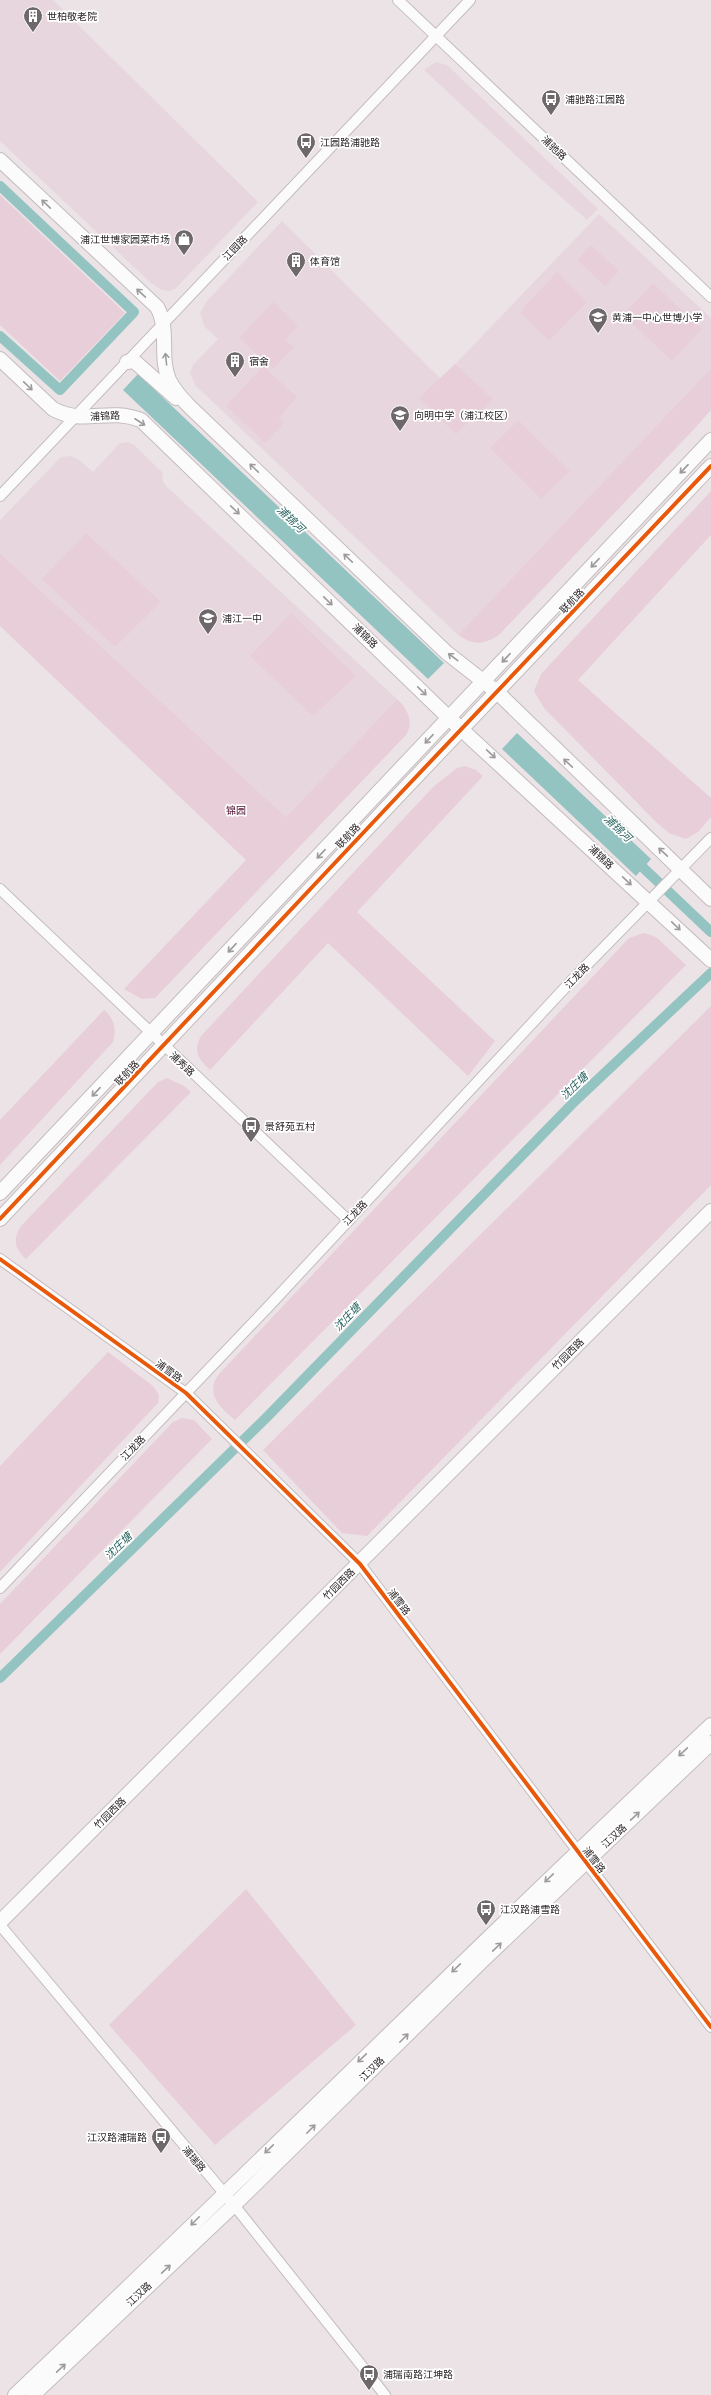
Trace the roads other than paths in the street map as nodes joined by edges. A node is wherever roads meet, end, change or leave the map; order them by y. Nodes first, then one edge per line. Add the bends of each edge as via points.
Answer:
1 (398, 0) edge
2 (470, 0) edge
3 (436, 36) junction
4 (0, 160) edge
5 (711, 296) edge
6 (164, 323) junction
7 (0, 359) edge
8 (127, 362) junction
9 (190, 407) junction
10 (75, 418) junction
11 (711, 440) edge
12 (711, 466) edge
13 (0, 496) edge
14 (480, 685) junction
15 (492, 696) junction
16 (453, 714) junction
17 (465, 725) junction
18 (711, 838) edge
19 (682, 870) junction
20 (0, 889) edge
21 (711, 899) edge
22 (650, 902) junction
23 (706, 956) edge
24 (151, 1033) junction
25 (163, 1046) junction
26 (0, 1193) edge
27 (711, 1211) edge
28 (0, 1219) edge
29 (348, 1220) junction
30 (0, 1259) edge
31 (186, 1392) junction
32 (360, 1564) junction
33 (0, 1588) edge
34 (711, 1725) edge
35 (711, 1743) edge
36 (577, 1851) junction
37 (586, 1862) junction
38 (0, 1924) edge
39 (711, 2027) edge
40 (223, 2194) junction
41 (234, 2205) junction
42 (15, 2395) edge
43 (33, 2395) edge
44 (385, 2395) edge

1 - 3 street, 浦驰路
2 - 3 street, 江园路
3 - 5 street, 浦驰路
3 - 6 street, 江园路
6 -> 4 street via 157,307
6 - 8 street, 江园路
9 -> 6 street via 169,379
7 -> 10 street, 浦锦路 via 53,409
8 - 9 street via 134,361 167,391
8 - 10 street, 江园路
14 -> 9 street
10 - 13 street, 江园路
10 -> 16 street, 浦锦路 via 118,414 141,420
11 -> 14 street, 联航路
12 - 15 street, 联航路
14 - 15 street
14 - 16 street, 联航路
15 - 17 street, 联航路
19 -> 15 street via 565,760
16 - 17 street, 浦锦路
16 -> 24 street, 联航路
17 -> 22 street, 浦锦路
17 - 25 street, 联航路
18 - 19 street, 江龙路
19 - 21 street
19 - 22 street, 江龙路
20 - 24 street, 浦秀路
22 -> 23 street, 浦锦路
22 - 29 street, 江龙路 via 570,983
24 - 25 street, 浦秀路
24 -> 26 street, 联航路
25 - 28 street, 联航路
25 - 29 street, 浦秀路
27 - 32 street, 竹园西路
29 - 31 street, 江龙路
30 - 31 street, 浦雪路
31 - 32 street, 浦雪路
31 - 33 street, 江龙路
32 - 36 street, 浦雪路
32 - 38 street, 竹园西路
34 -> 36 street
37 -> 35 street, 江汉路
36 - 37 street, 浦雪路
36 -> 40 street
37 - 39 street, 浦雪路
41 -> 37 street, 江汉路
38 - 40 street, 浦瑞路
40 - 41 street, 浦瑞路
40 -> 42 street
43 -> 41 street, 江汉路
41 - 44 street, 浦瑞路

